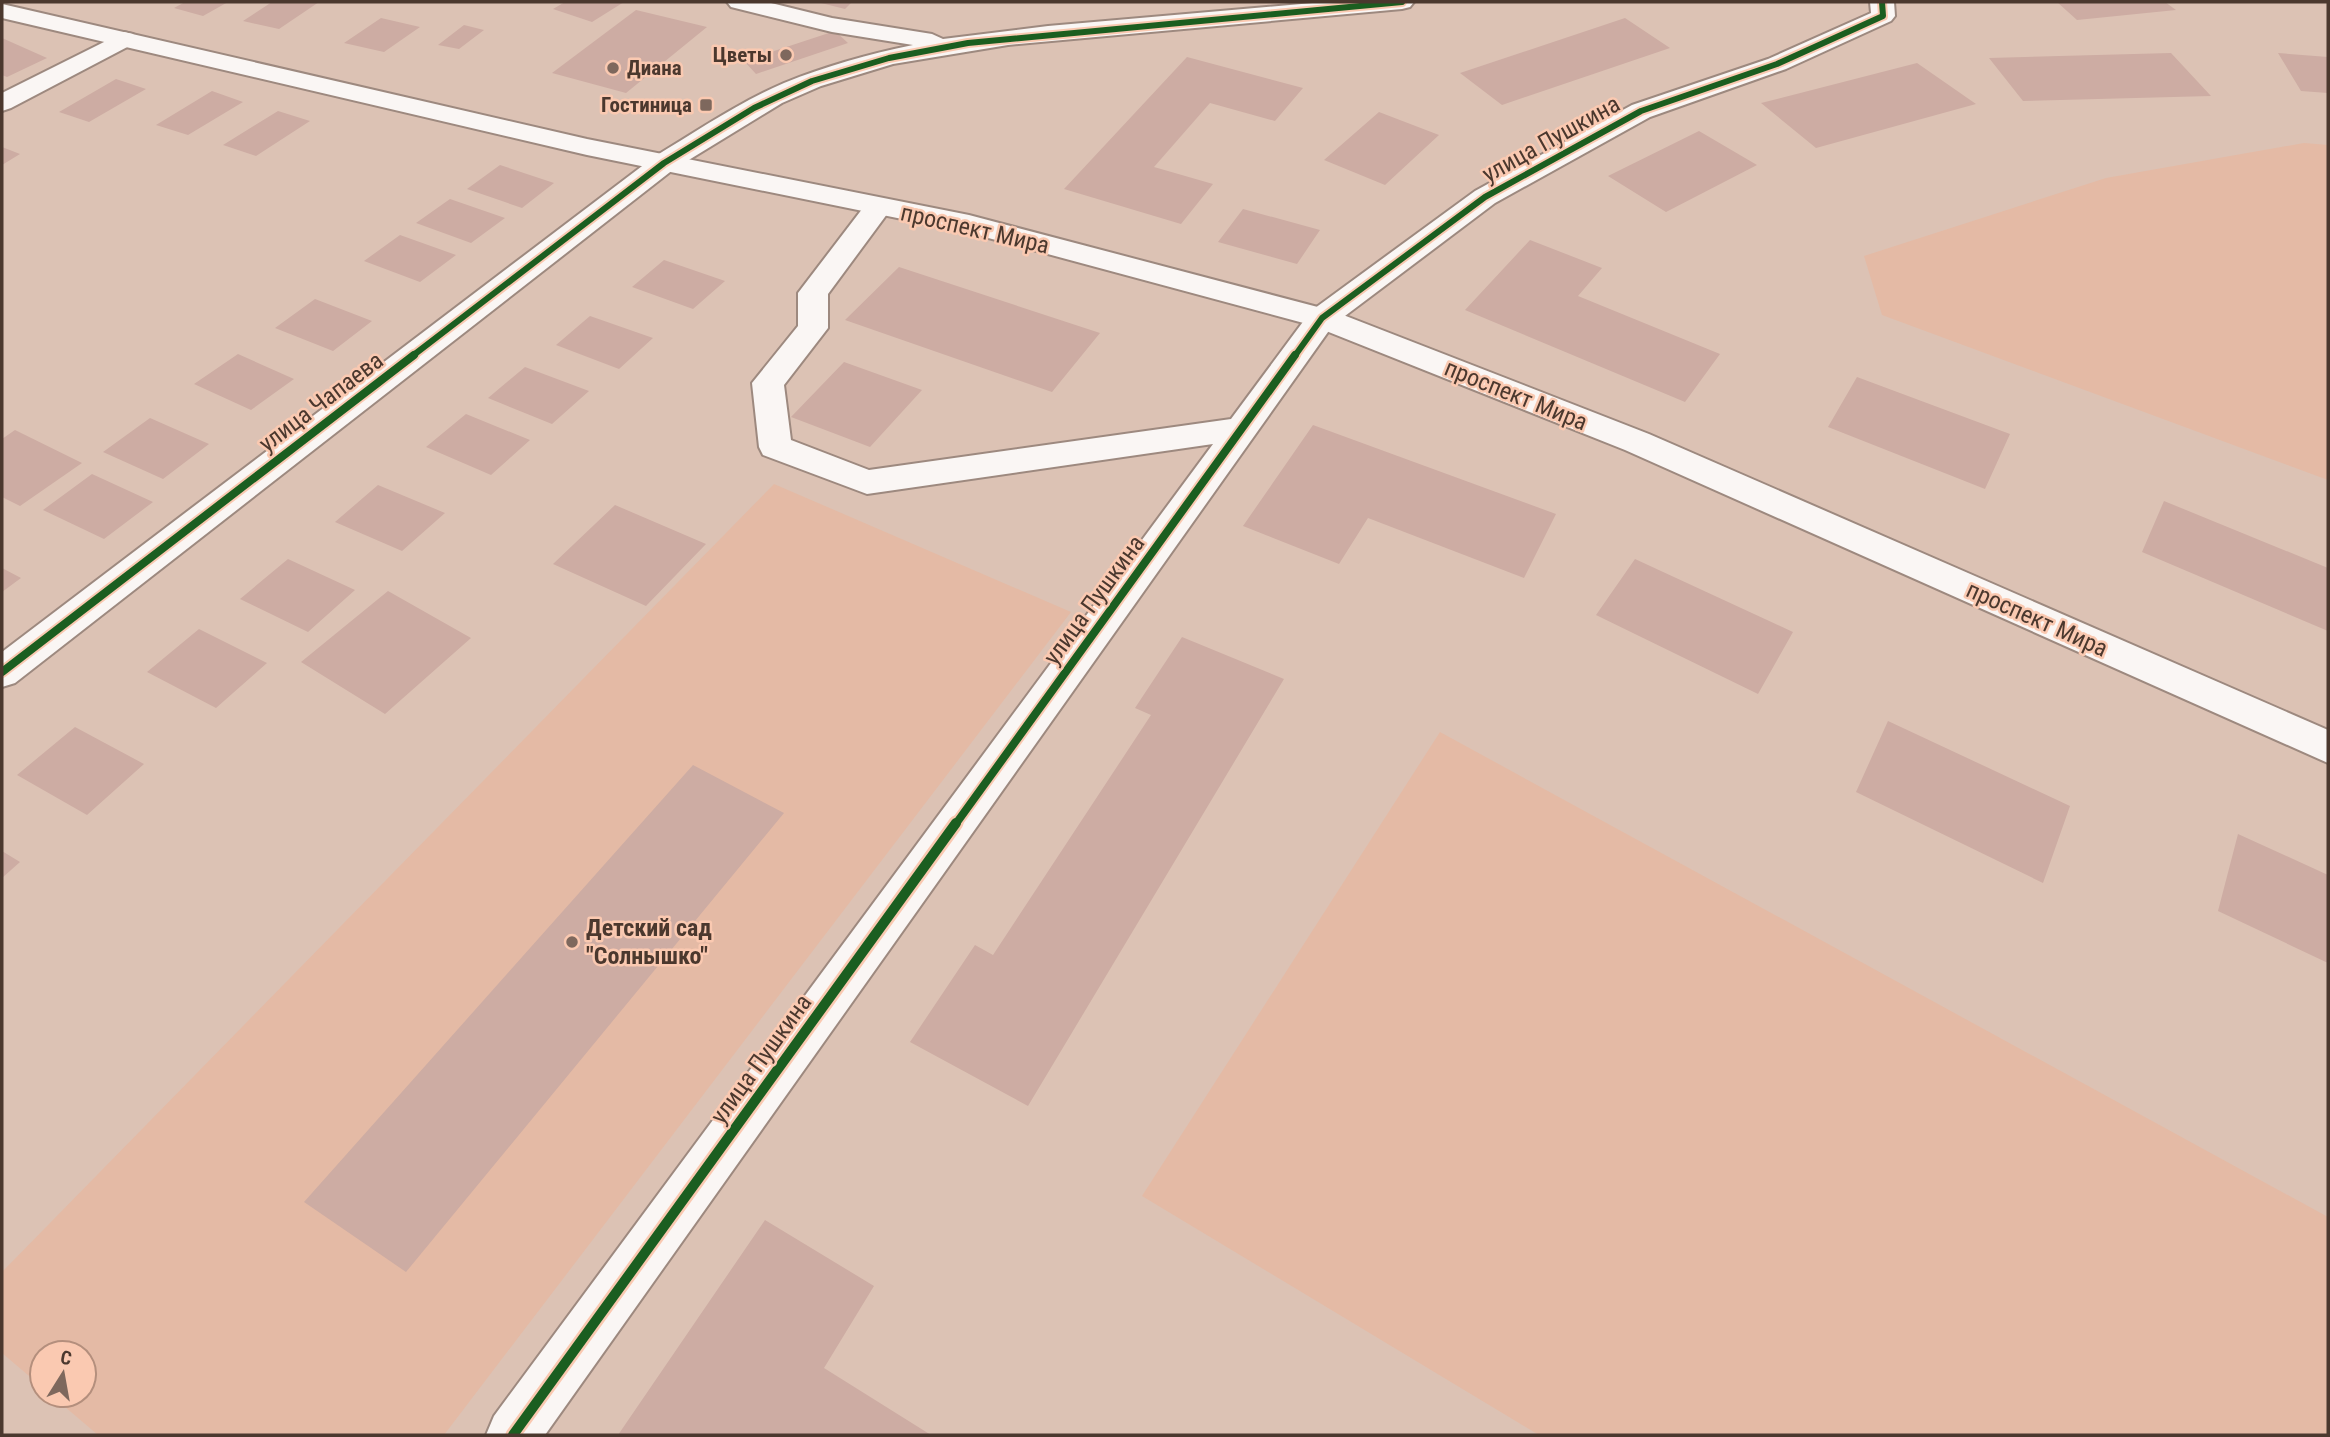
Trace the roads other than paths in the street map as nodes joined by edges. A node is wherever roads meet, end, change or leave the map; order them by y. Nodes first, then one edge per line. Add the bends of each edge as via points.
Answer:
1 (739, 2) edge
2 (1402, 2) edge
3 (1882, 2) edge
4 (2, 11) edge
5 (124, 39) junction
6 (952, 44) junction
7 (2, 103) edge
8 (664, 163) junction
9 (879, 206) junction
10 (1322, 318) junction
11 (1242, 429) junction
12 (2, 672) edge
13 (2328, 747) edge
14 (513, 1435) edge

1 - 6 street via 832,25
2 - 6 street
3 - 10 street, улица Пушкина via 1882,16 1777,64 1641,111 1485,197
4 - 5 street, проспект Мира
5 - 7 street
5 - 8 street, проспект Мира
6 - 8 street, улица Чапаева via 854,67 784,92
8 - 9 street, проспект Мира
8 - 12 street, улица Чапаева
9 - 10 street, проспект Мира via 969,224
9 - 11 street via 813,293 813,328 768,383 775,447 867,482
10 - 11 street, улица Пушкина
10 - 13 street, проспект Мира via 1637,442
11 - 14 street, улица Пушкина

